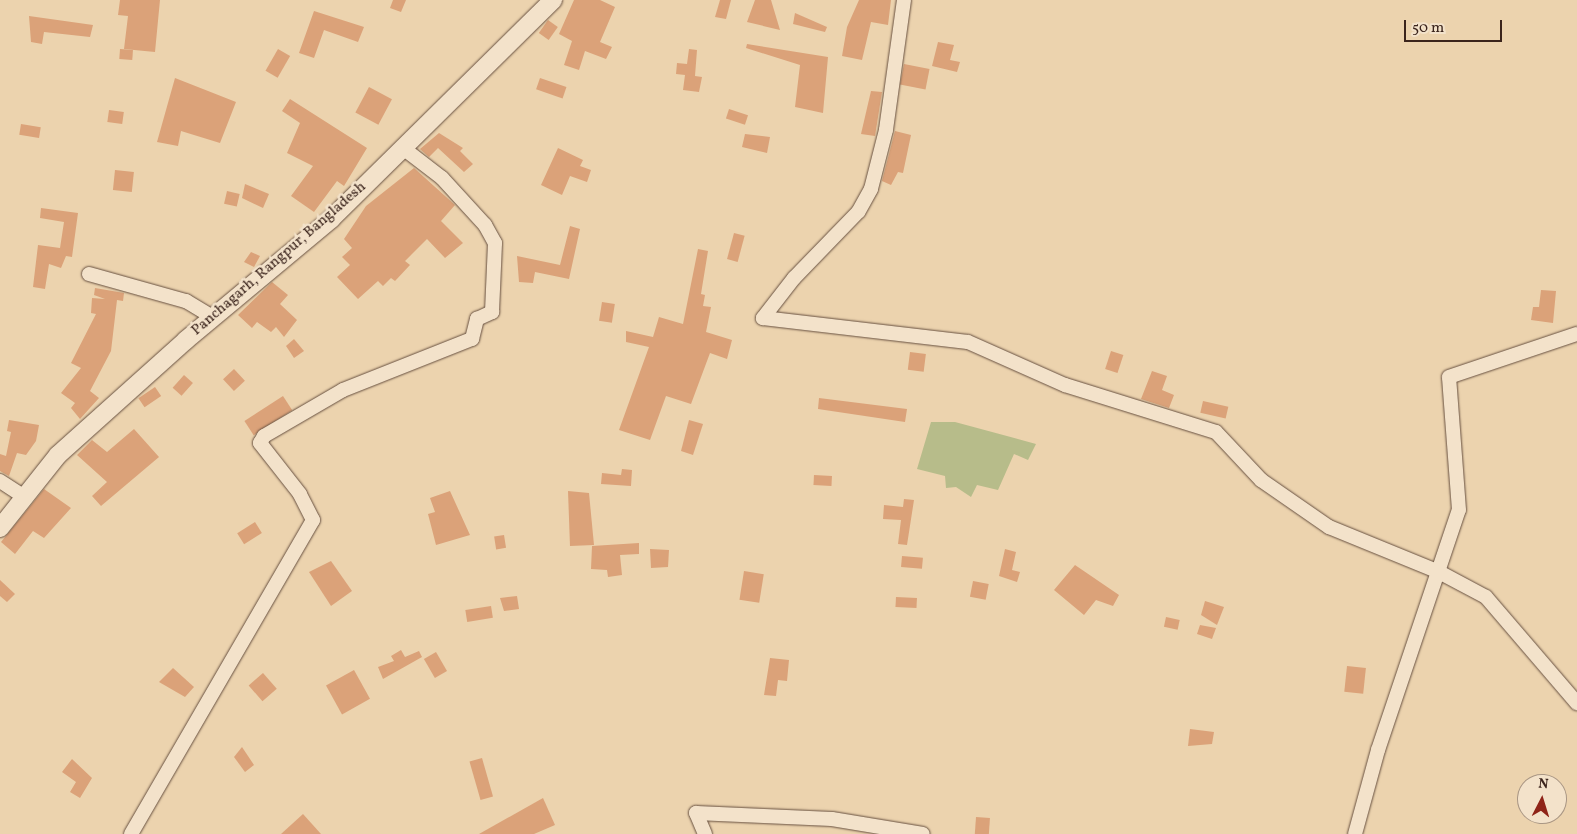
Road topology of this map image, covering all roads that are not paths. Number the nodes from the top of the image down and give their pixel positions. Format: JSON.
{"nodes":[{"id":1,"x":553,"y":0,"type":"edge"},
{"id":2,"x":904,"y":0,"type":"edge"},
{"id":3,"x":404,"y":148,"type":"junction"},
{"id":4,"x":89,"y":274,"type":"dead end"},
{"id":5,"x":213,"y":317,"type":"junction"},
{"id":6,"x":1577,"y":334,"type":"edge"},
{"id":7,"x":0,"y":481,"type":"edge"},
{"id":8,"x":25,"y":496,"type":"junction"},
{"id":9,"x":0,"y":528,"type":"edge"},
{"id":10,"x":1440,"y":572,"type":"junction"},
{"id":11,"x":1577,"y":703,"type":"edge"},
{"id":12,"x":131,"y":834,"type":"edge"},
{"id":13,"x":705,"y":834,"type":"edge"},
{"id":14,"x":923,"y":834,"type":"edge"},
{"id":15,"x":1355,"y":834,"type":"edge"}],
"edges":[{"from":1,"to":3,"type":"street","name":"Panchagarh, Rangpur, Bangladesh"},
{"from":2,"to":10,"type":"street"},
{"from":3,"to":5,"type":"street","name":"Panchagarh, Rangpur, Bangladesh"},
{"from":3,"to":12,"type":"street"},
{"from":4,"to":5,"type":"street"},
{"from":5,"to":8,"type":"street","name":"Panchagarh, Rangpur, Bangladesh"},
{"from":6,"to":10,"type":"street"},
{"from":7,"to":8,"type":"street"},
{"from":8,"to":9,"type":"street","name":"Panchagarh, Rangpur, Bangladesh"},
{"from":10,"to":11,"type":"street"},
{"from":10,"to":15,"type":"street"},
{"from":13,"to":14,"type":"street"}]}
